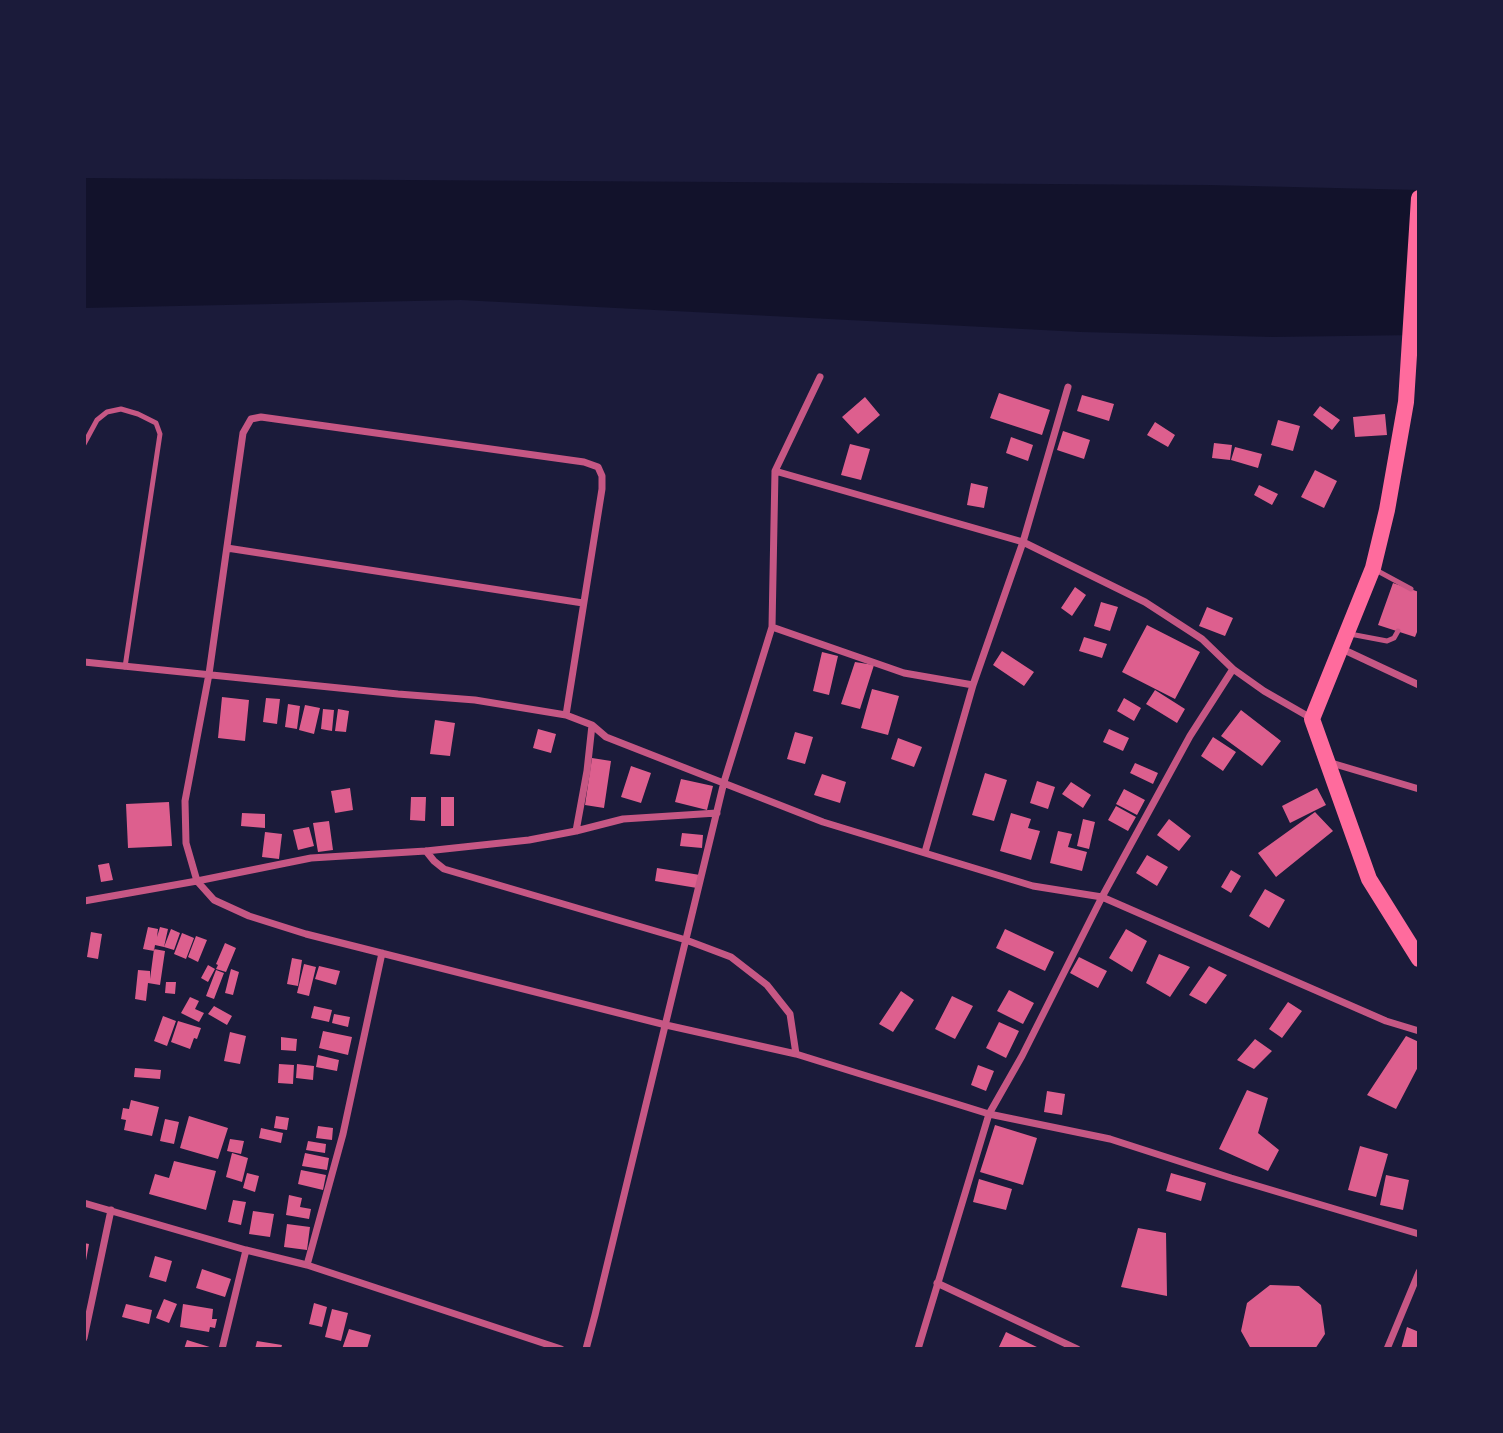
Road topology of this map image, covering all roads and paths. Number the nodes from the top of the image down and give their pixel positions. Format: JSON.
{"nodes":[{"id":1,"x":1419,"y":198,"type":"edge"},
{"id":2,"x":820,"y":377,"type":"dead end"},
{"id":3,"x":1068,"y":387,"type":"dead end"},
{"id":4,"x":84,"y":444,"type":"edge"},
{"id":5,"x":775,"y":471,"type":"junction"},
{"id":6,"x":1023,"y":542,"type":"junction"},
{"id":7,"x":227,"y":548,"type":"junction"},
{"id":8,"x":1373,"y":568,"type":"junction"},
{"id":9,"x":1411,"y":589,"type":"dead end"},
{"id":10,"x":583,"y":603,"type":"junction"},
{"id":11,"x":772,"y":627,"type":"junction"},
{"id":12,"x":1398,"y":631,"type":"dead end"},
{"id":13,"x":1343,"y":641,"type":"junction"},
{"id":14,"x":84,"y":662,"type":"edge"},
{"id":15,"x":125,"y":667,"type":"junction"},
{"id":16,"x":1233,"y":669,"type":"junction"},
{"id":17,"x":209,"y":674,"type":"junction"},
{"id":18,"x":973,"y":685,"type":"junction"},
{"id":19,"x":1419,"y":685,"type":"edge"},
{"id":20,"x":566,"y":715,"type":"junction"},
{"id":21,"x":1312,"y":719,"type":"junction"},
{"id":22,"x":592,"y":725,"type":"junction"},
{"id":23,"x":1327,"y":761,"type":"junction"},
{"id":24,"x":724,"y":782,"type":"junction"},
{"id":25,"x":1419,"y":789,"type":"edge"},
{"id":26,"x":717,"y":813,"type":"junction"},
{"id":27,"x":576,"y":831,"type":"junction"},
{"id":28,"x":426,"y":851,"type":"junction"},
{"id":29,"x":925,"y":852,"type":"junction"},
{"id":30,"x":197,"y":881,"type":"junction"},
{"id":31,"x":1102,"y":897,"type":"junction"},
{"id":32,"x":84,"y":901,"type":"edge"},
{"id":33,"x":686,"y":940,"type":"junction"},
{"id":34,"x":382,"y":953,"type":"junction"},
{"id":35,"x":1419,"y":959,"type":"edge"},
{"id":36,"x":666,"y":1025,"type":"junction"},
{"id":37,"x":1419,"y":1031,"type":"edge"},
{"id":38,"x":796,"y":1054,"type":"junction"},
{"id":39,"x":989,"y":1114,"type":"junction"},
{"id":40,"x":84,"y":1203,"type":"edge"},
{"id":41,"x":111,"y":1210,"type":"junction"},
{"id":42,"x":1419,"y":1234,"type":"edge"},
{"id":43,"x":246,"y":1250,"type":"junction"},
{"id":44,"x":307,"y":1265,"type":"junction"},
{"id":45,"x":1419,"y":1272,"type":"edge"},
{"id":46,"x":937,"y":1283,"type":"junction"},
{"id":47,"x":84,"y":1338,"type":"edge"},
{"id":48,"x":222,"y":1349,"type":"edge"},
{"id":49,"x":561,"y":1349,"type":"edge"},
{"id":50,"x":586,"y":1349,"type":"edge"},
{"id":51,"x":918,"y":1349,"type":"edge"},
{"id":52,"x":1077,"y":1349,"type":"edge"},
{"id":53,"x":1387,"y":1349,"type":"edge"}],
"edges":[{"from":1,"to":8,"type":"main road"},
{"from":2,"to":5,"type":"street"},
{"from":3,"to":6,"type":"street"},
{"from":4,"to":15,"type":"lane"},
{"from":5,"to":6,"type":"street"},
{"from":5,"to":11,"type":"street"},
{"from":6,"to":16,"type":"street"},
{"from":6,"to":18,"type":"street"},
{"from":7,"to":10,"type":"street"},
{"from":7,"to":10,"type":"street"},
{"from":7,"to":17,"type":"street"},
{"from":8,"to":9,"type":"lane"},
{"from":8,"to":13,"type":"main road"},
{"from":10,"to":20,"type":"street"},
{"from":11,"to":18,"type":"street"},
{"from":11,"to":24,"type":"street"},
{"from":12,"to":13,"type":"lane"},
{"from":13,"to":19,"type":"street"},
{"from":13,"to":21,"type":"main road"},
{"from":14,"to":15,"type":"street"},
{"from":15,"to":17,"type":"street"},
{"from":16,"to":21,"type":"street"},
{"from":16,"to":31,"type":"street"},
{"from":17,"to":20,"type":"street"},
{"from":17,"to":30,"type":"street"},
{"from":18,"to":29,"type":"street"},
{"from":20,"to":22,"type":"street"},
{"from":21,"to":23,"type":"main road"},
{"from":22,"to":24,"type":"street"},
{"from":22,"to":27,"type":"street"},
{"from":23,"to":25,"type":"street"},
{"from":23,"to":35,"type":"main road"},
{"from":24,"to":26,"type":"street"},
{"from":24,"to":29,"type":"street"},
{"from":26,"to":27,"type":"street"},
{"from":26,"to":33,"type":"street"},
{"from":27,"to":28,"type":"street"},
{"from":28,"to":30,"type":"street"},
{"from":28,"to":33,"type":"street"},
{"from":29,"to":31,"type":"street"},
{"from":30,"to":32,"type":"street"},
{"from":30,"to":34,"type":"street"},
{"from":31,"to":37,"type":"street"},
{"from":31,"to":39,"type":"street"},
{"from":33,"to":36,"type":"street"},
{"from":33,"to":38,"type":"street"},
{"from":34,"to":36,"type":"street"},
{"from":34,"to":44,"type":"street"},
{"from":36,"to":38,"type":"street"},
{"from":36,"to":50,"type":"street"},
{"from":38,"to":39,"type":"street"},
{"from":39,"to":42,"type":"street"},
{"from":39,"to":46,"type":"street"},
{"from":40,"to":41,"type":"street"},
{"from":41,"to":43,"type":"street"},
{"from":41,"to":47,"type":"street"},
{"from":43,"to":44,"type":"street"},
{"from":43,"to":48,"type":"street"},
{"from":44,"to":49,"type":"street"},
{"from":45,"to":53,"type":"street"},
{"from":46,"to":51,"type":"street"},
{"from":46,"to":52,"type":"street"}]}
